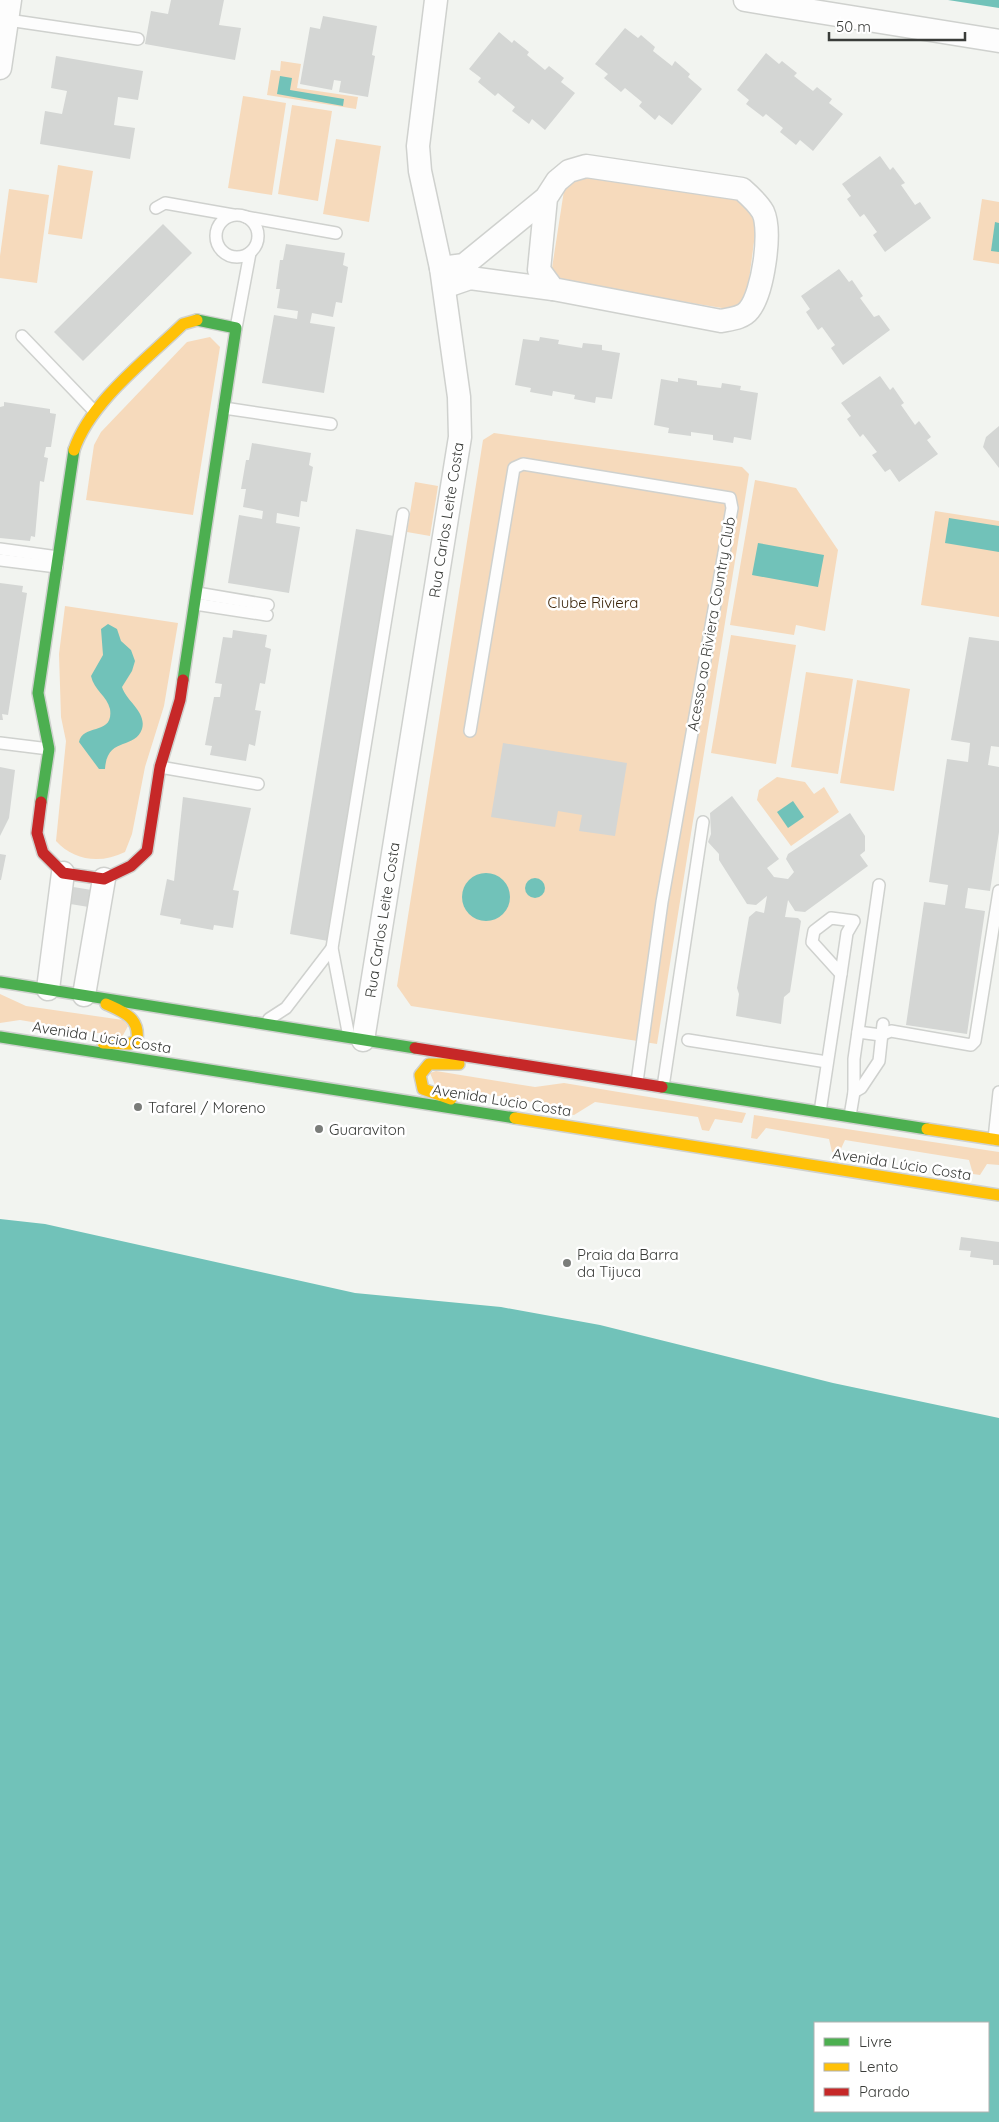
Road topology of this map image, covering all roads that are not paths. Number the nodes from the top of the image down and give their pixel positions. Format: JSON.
{"nodes":[{"id":1,"x":436,"y":0,"type":"edge"},
{"id":2,"x":744,"y":0,"type":"edge"},
{"id":3,"x":9,"y":10,"type":"edge"},
{"id":4,"x":138,"y":39,"type":"dead end"},
{"id":5,"x":999,"y":41,"type":"edge"},
{"id":6,"x":0,"y":68,"type":"edge"},
{"id":7,"x":546,"y":198,"type":"junction"},
{"id":8,"x":156,"y":208,"type":"dead end"},
{"id":9,"x":232,"y":215,"type":"junction"},
{"id":10,"x":246,"y":217,"type":"junction"},
{"id":11,"x":336,"y":233,"type":"dead end"},
{"id":12,"x":250,"y":252,"type":"junction"},
{"id":13,"x":442,"y":277,"type":"junction"},
{"id":14,"x":553,"y":290,"type":"junction"},
{"id":15,"x":236,"y":328,"type":"junction"},
{"id":16,"x":22,"y":336,"type":"dead end"},
{"id":17,"x":224,"y":408,"type":"junction"},
{"id":18,"x":94,"y":411,"type":"junction"},
{"id":19,"x":331,"y":424,"type":"dead end"},
{"id":20,"x":403,"y":514,"type":"dead end"},
{"id":21,"x":0,"y":549,"type":"edge"},
{"id":22,"x":0,"y":560,"type":"edge"},
{"id":23,"x":57,"y":562,"type":"junction"},
{"id":24,"x":196,"y":599,"type":"junction"},
{"id":25,"x":267,"y":610,"type":"dead end"},
{"id":26,"x":470,"y":730,"type":"dead end"},
{"id":27,"x":0,"y":742,"type":"edge"},
{"id":28,"x":48,"y":750,"type":"junction"},
{"id":29,"x":160,"y":767,"type":"junction"},
{"id":30,"x":258,"y":784,"type":"dead end"},
{"id":31,"x":702,"y":822,"type":"dead end"},
{"id":32,"x":63,"y":873,"type":"junction"},
{"id":33,"x":104,"y":879,"type":"junction"},
{"id":34,"x":880,"y":885,"type":"dead end"},
{"id":35,"x":999,"y":891,"type":"edge"},
{"id":36,"x":56,"y":935,"type":"junction"},
{"id":37,"x":93,"y":940,"type":"junction"},
{"id":38,"x":332,"y":948,"type":"junction"},
{"id":39,"x":841,"y":974,"type":"junction"},
{"id":40,"x":0,"y":982,"type":"edge"},
{"id":41,"x":48,"y":990,"type":"junction"},
{"id":42,"x":88,"y":996,"type":"junction"},
{"id":43,"x":260,"y":1024,"type":"junction"},
{"id":44,"x":882,"y":1029,"type":"junction"},
{"id":45,"x":858,"y":1032,"type":"junction"},
{"id":46,"x":0,"y":1037,"type":"edge"},
{"id":47,"x":356,"y":1039,"type":"junction"},
{"id":48,"x":21,"y":1040,"type":"junction"},
{"id":49,"x":688,"y":1040,"type":"dead end"},
{"id":50,"x":827,"y":1062,"type":"junction"},
{"id":51,"x":526,"y":1066,"type":"junction"},
{"id":52,"x":637,"y":1082,"type":"junction"},
{"id":53,"x":663,"y":1087,"type":"junction"},
{"id":54,"x":854,"y":1092,"type":"junction"},
{"id":55,"x":999,"y":1092,"type":"edge"},
{"id":56,"x":820,"y":1112,"type":"junction"},
{"id":57,"x":502,"y":1115,"type":"junction"},
{"id":58,"x":850,"y":1117,"type":"junction"},
{"id":59,"x":996,"y":1139,"type":"edge"},
{"id":60,"x":999,"y":1195,"type":"edge"}],
"edges":[{"from":1,"to":13,"type":"street","name":"Rua Carlos Leite Costa"},
{"from":2,"to":5,"type":"street"},
{"from":3,"to":4,"type":"lane"},
{"from":3,"to":6,"type":"street"},
{"from":7,"to":13,"type":"street"},
{"from":7,"to":14,"type":"street"},
{"from":7,"to":14,"type":"street"},
{"from":8,"to":9,"type":"lane"},
{"from":9,"to":10,"type":"lane"},
{"from":9,"to":12,"type":"lane"},
{"from":10,"to":11,"type":"lane"},
{"from":10,"to":12,"type":"lane"},
{"from":12,"to":15,"type":"lane"},
{"from":13,"to":14,"type":"street"},
{"from":13,"to":47,"type":"street","name":"Rua Carlos Leite Costa"},
{"from":15,"to":17,"type":"main road"},
{"from":15,"to":18,"type":"main road"},
{"from":16,"to":18,"type":"lane"},
{"from":17,"to":19,"type":"lane"},
{"from":17,"to":24,"type":"main road"},
{"from":18,"to":23,"type":"main road"},
{"from":20,"to":38,"type":"lane"},
{"from":21,"to":23,"type":"lane"},
{"from":22,"to":23,"type":"lane"},
{"from":23,"to":28,"type":"main road"},
{"from":24,"to":25,"type":"lane"},
{"from":24,"to":29,"type":"main road"},
{"from":26,"to":52,"type":"lane","name":"Acesso ao Riviera Country Club"},
{"from":27,"to":28,"type":"lane"},
{"from":28,"to":32,"type":"main road"},
{"from":29,"to":30,"type":"lane"},
{"from":29,"to":33,"type":"main road"},
{"from":31,"to":53,"type":"lane"},
{"from":32,"to":33,"type":"main road"},
{"from":32,"to":36,"type":"street"},
{"from":33,"to":37,"type":"street"},
{"from":34,"to":45,"type":"lane"},
{"from":35,"to":44,"type":"lane"},
{"from":36,"to":37,"type":"street"},
{"from":36,"to":41,"type":"street"},
{"from":37,"to":42,"type":"street"},
{"from":38,"to":43,"type":"lane"},
{"from":38,"to":47,"type":"lane"},
{"from":39,"to":39,"type":"lane"},
{"from":39,"to":50,"type":"lane"},
{"from":40,"to":41,"type":"main road"},
{"from":41,"to":42,"type":"main road"},
{"from":42,"to":43,"type":"main road"},
{"from":42,"to":48,"type":"main road"},
{"from":43,"to":47,"type":"main road"},
{"from":44,"to":45,"type":"lane"},
{"from":44,"to":54,"type":"lane"},
{"from":45,"to":54,"type":"lane"},
{"from":46,"to":48,"type":"main road","name":"Avenida Lúcio Costa"},
{"from":47,"to":51,"type":"main road"},
{"from":48,"to":57,"type":"main road","name":"Avenida Lúcio Costa"},
{"from":49,"to":50,"type":"lane"},
{"from":50,"to":56,"type":"lane"},
{"from":51,"to":52,"type":"main road"},
{"from":51,"to":57,"type":"main road"},
{"from":52,"to":53,"type":"main road"},
{"from":53,"to":56,"type":"main road"},
{"from":54,"to":58,"type":"lane"},
{"from":55,"to":59,"type":"lane"},
{"from":56,"to":58,"type":"main road"},
{"from":57,"to":60,"type":"main road","name":"Avenida Lúcio Costa"},
{"from":58,"to":59,"type":"main road"}]}
